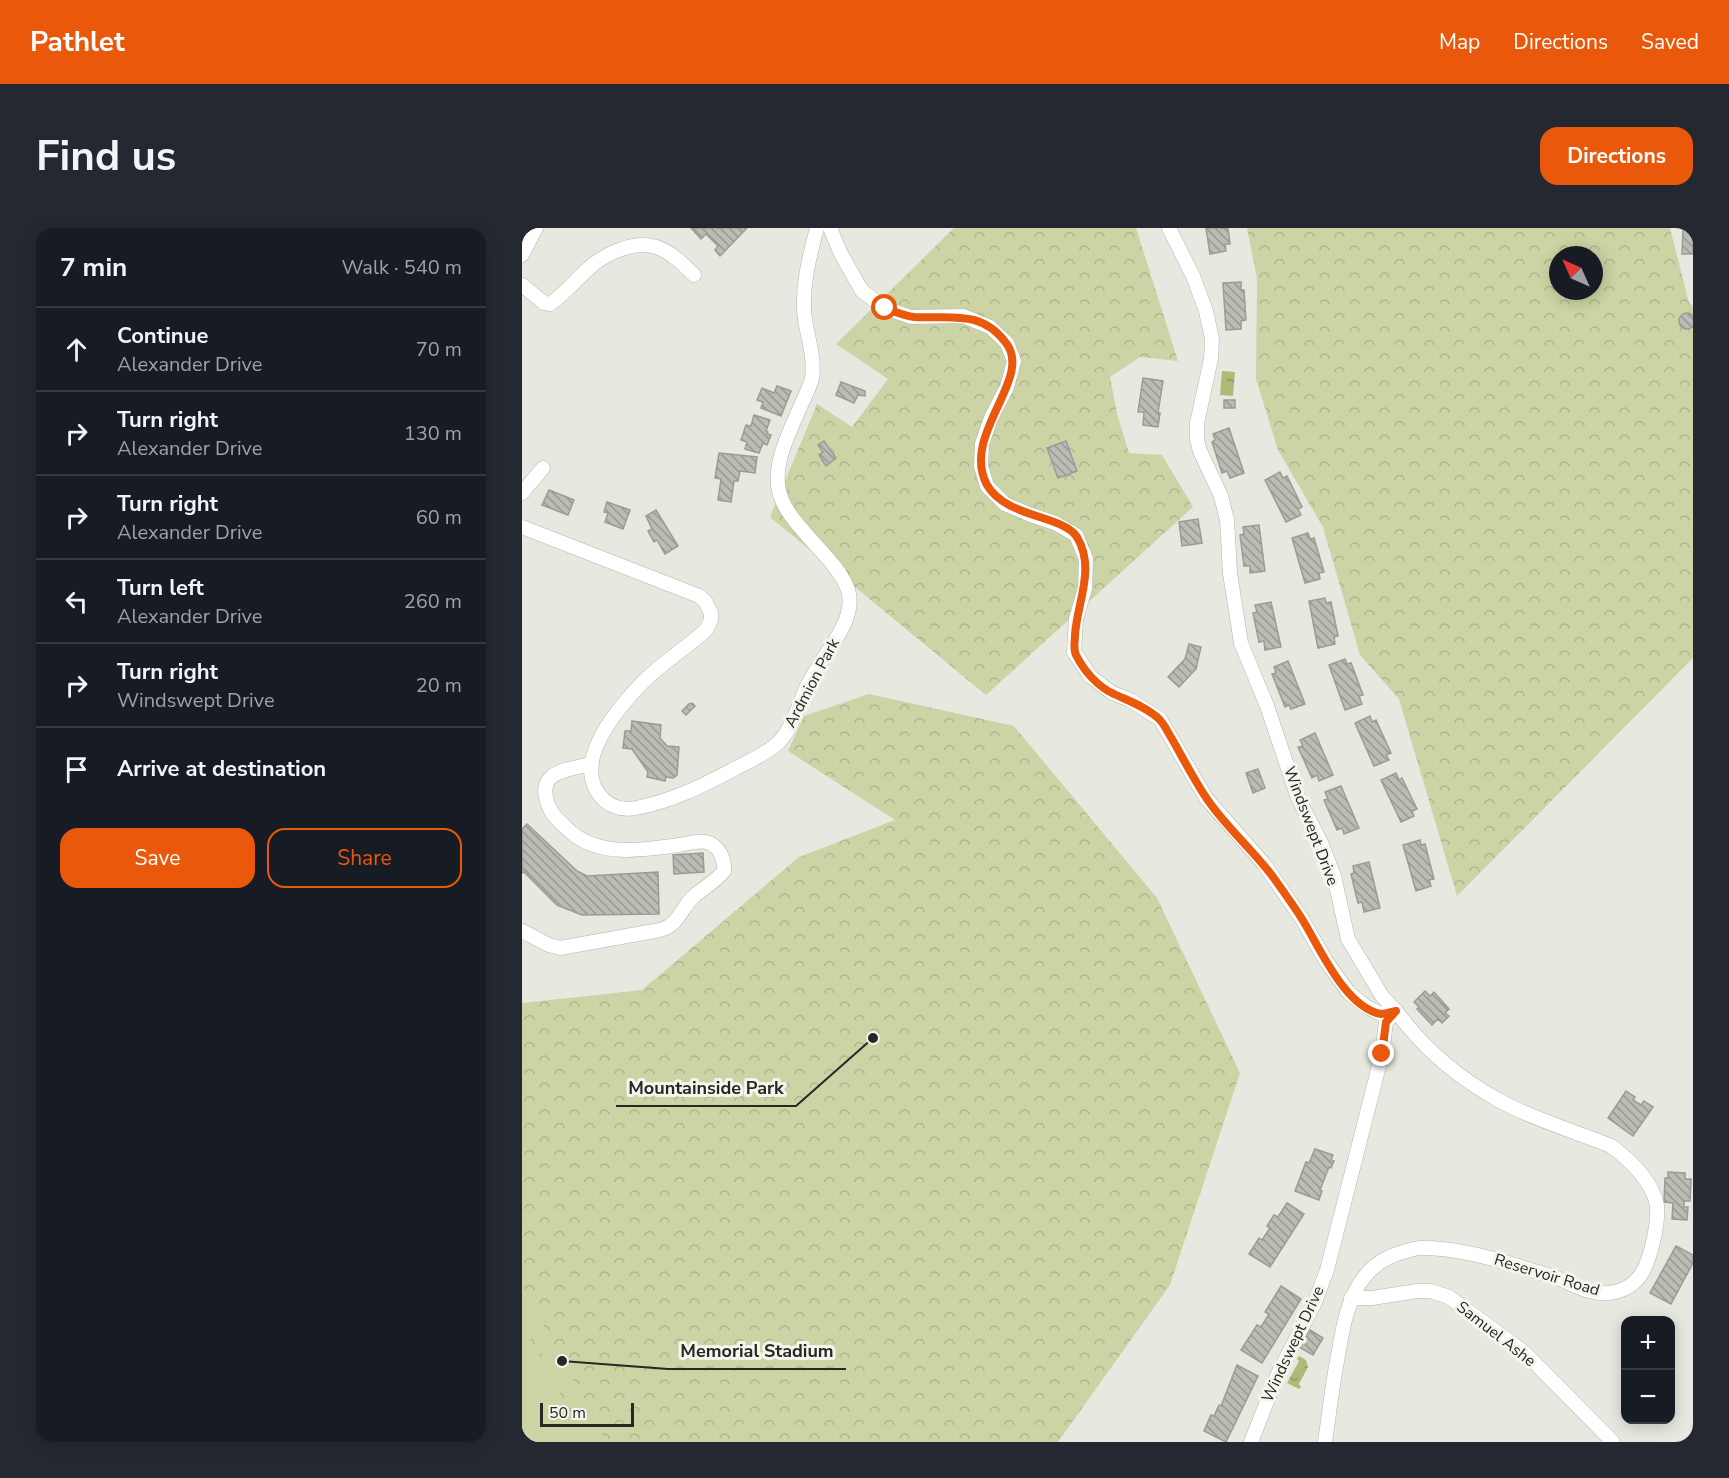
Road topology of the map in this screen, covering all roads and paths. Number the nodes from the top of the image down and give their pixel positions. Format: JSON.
{"nodes":[{"id":1,"x":536,"y":228,"type":"edge"},
{"id":2,"x":817,"y":228,"type":"edge"},
{"id":3,"x":830,"y":228,"type":"edge"},
{"id":4,"x":1169,"y":228,"type":"edge"},
{"id":5,"x":522,"y":255,"type":"edge"},
{"id":6,"x":694,"y":275,"type":"dead end"},
{"id":7,"x":522,"y":285,"type":"edge"},
{"id":8,"x":543,"y":468,"type":"dead end"},
{"id":9,"x":522,"y":493,"type":"edge"},
{"id":10,"x":522,"y":527,"type":"edge"},
{"id":11,"x":592,"y":764,"type":"junction"},
{"id":12,"x":522,"y":931,"type":"edge"},
{"id":13,"x":1396,"y":1011,"type":"junction"},
{"id":14,"x":1351,"y":1298,"type":"junction"},
{"id":15,"x":1251,"y":1442,"type":"edge"},
{"id":16,"x":1325,"y":1442,"type":"edge"},
{"id":17,"x":1613,"y":1442,"type":"edge"}],
"edges":[{"from":1,"to":5,"type":"street"},
{"from":2,"to":11,"type":"street","name":"Ardmion Park"},
{"from":3,"to":13,"type":"street"},
{"from":4,"to":13,"type":"street","name":"Windswept Drive"},
{"from":6,"to":7,"type":"street"},
{"from":8,"to":9,"type":"street"},
{"from":10,"to":11,"type":"street"},
{"from":11,"to":12,"type":"street"},
{"from":13,"to":14,"type":"street","name":"Reservoir Road"},
{"from":13,"to":15,"type":"street","name":"Windswept Drive"},
{"from":14,"to":16,"type":"street","name":"Reservoir Road"},
{"from":14,"to":17,"type":"street","name":"Samuel Ashe"}]}
